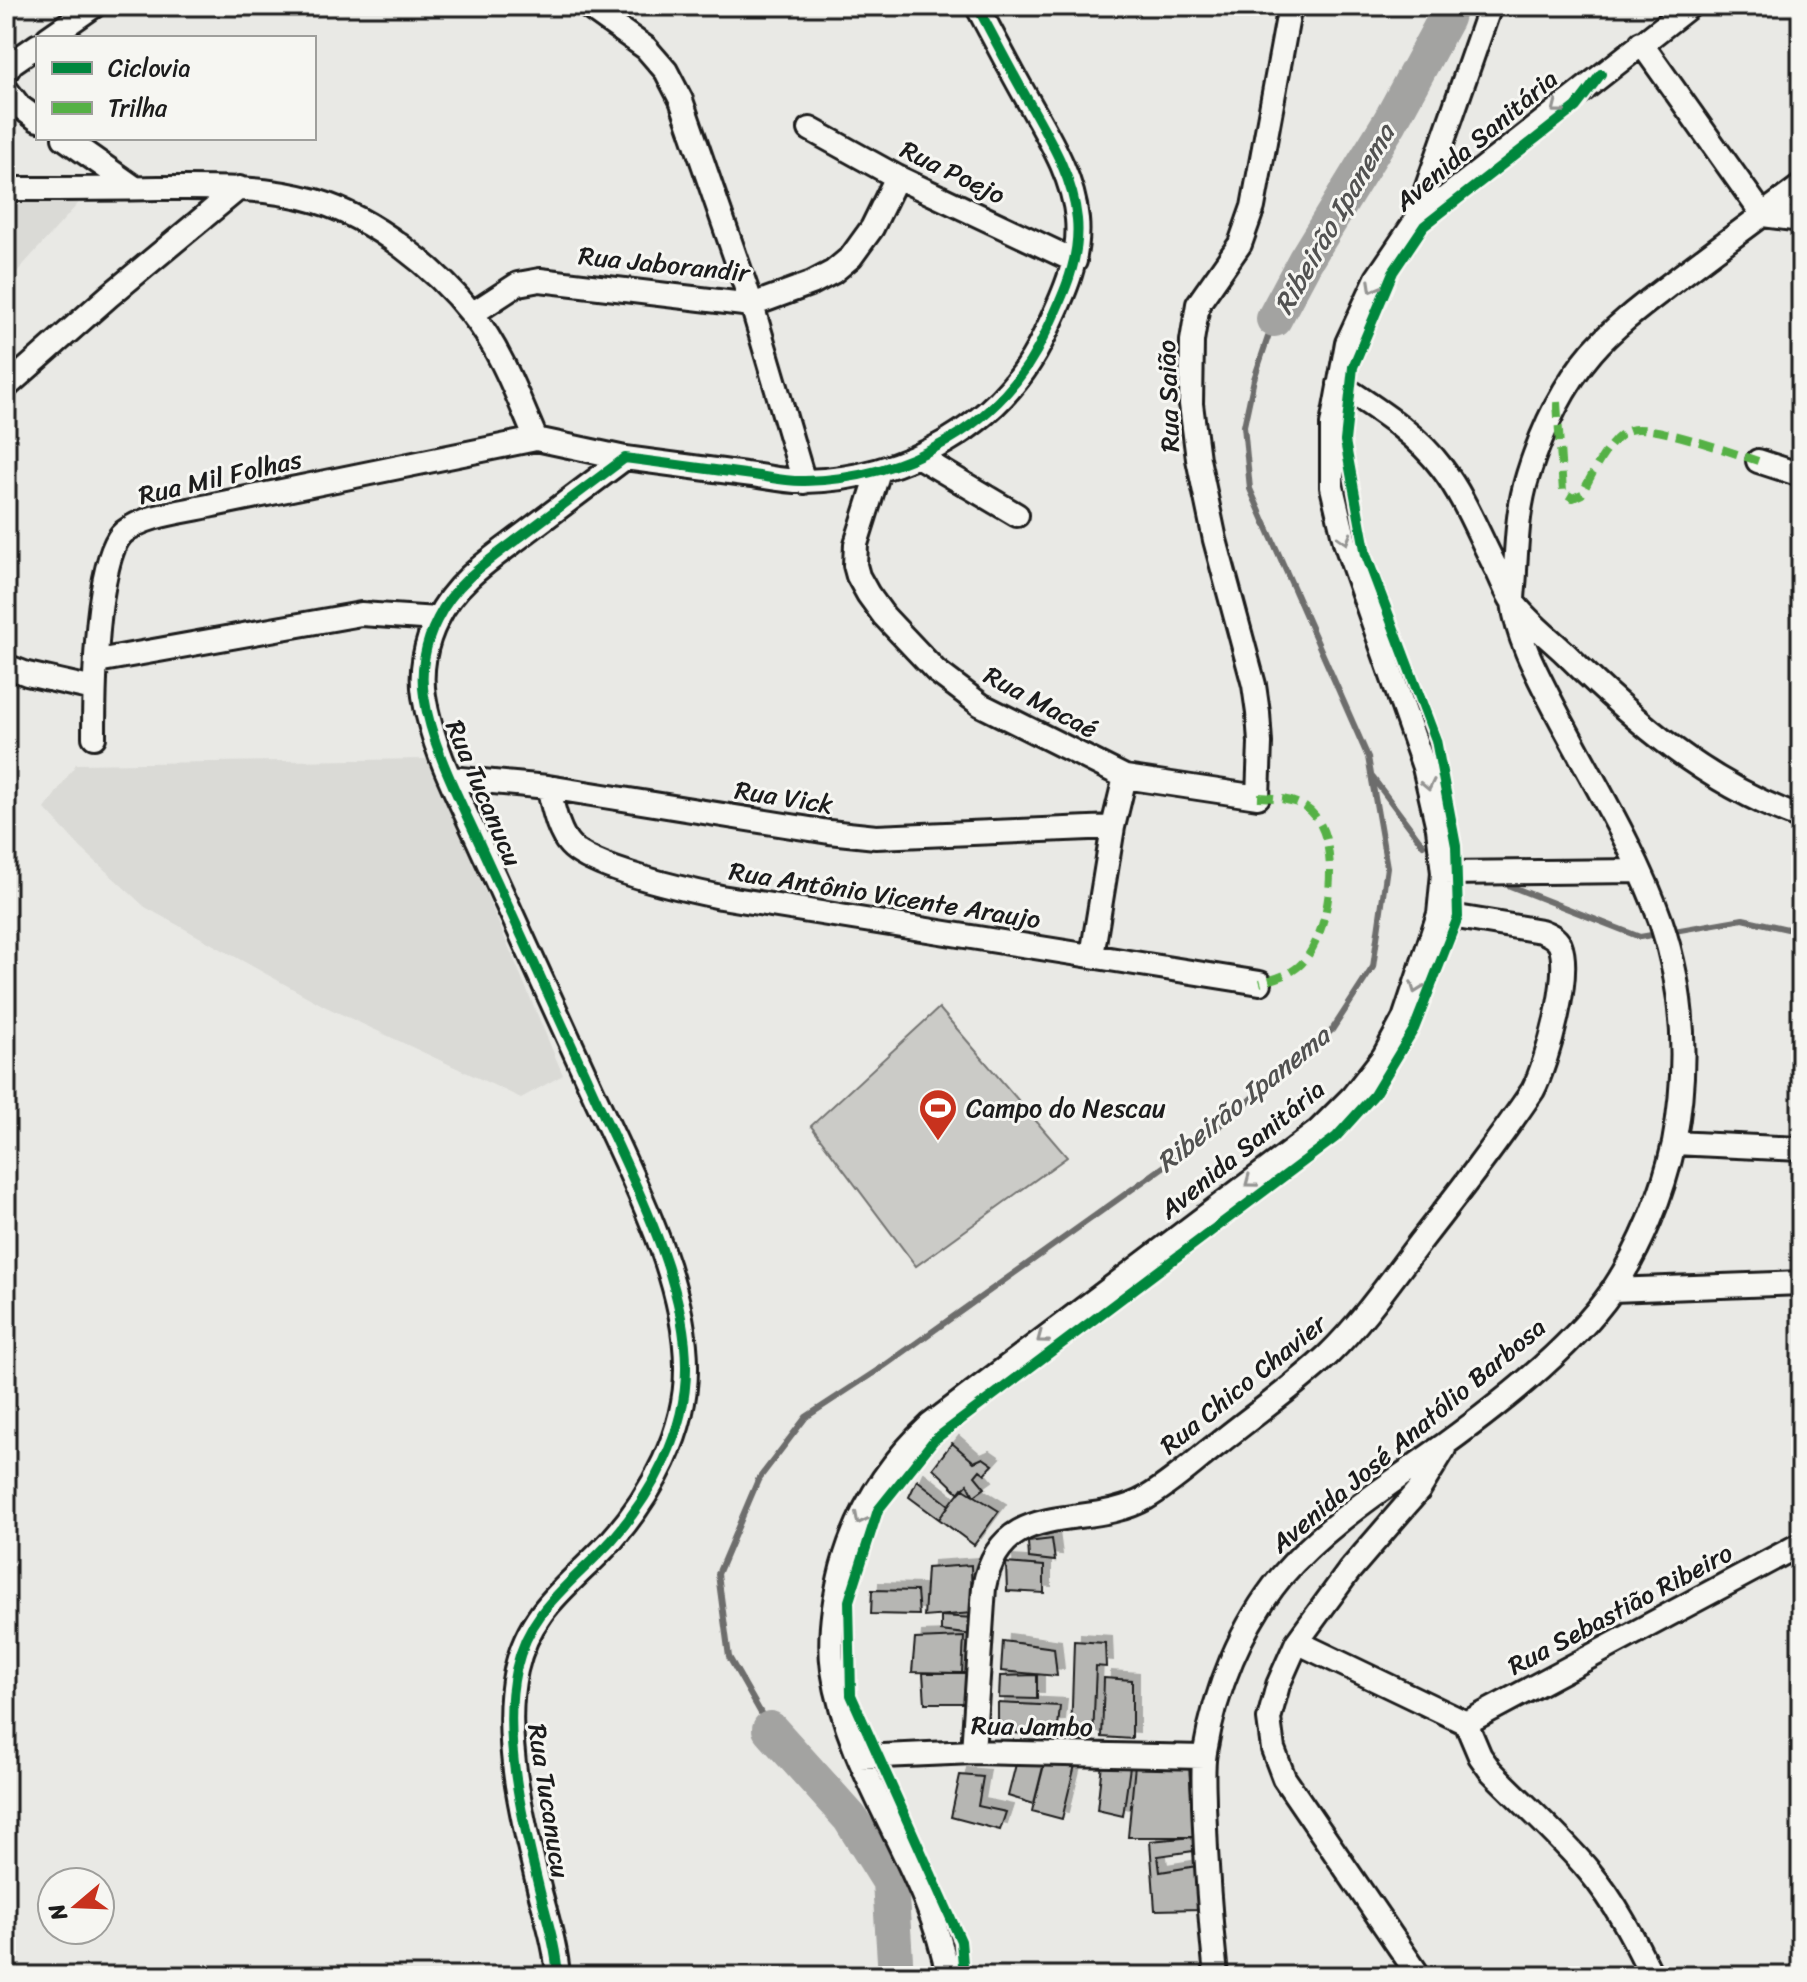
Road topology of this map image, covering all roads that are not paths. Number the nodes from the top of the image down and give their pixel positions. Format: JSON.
{"nodes":[{"id":1,"x":94,"y":6,"type":"edge"},
{"id":2,"x":587,"y":6,"type":"edge"},
{"id":3,"x":977,"y":6,"type":"edge"},
{"id":4,"x":1290,"y":6,"type":"edge"},
{"id":5,"x":1490,"y":6,"type":"edge"},
{"id":6,"x":1690,"y":6,"type":"edge"},
{"id":7,"x":51,"y":36,"type":"edge"},
{"id":8,"x":1641,"y":43,"type":"junction"},
{"id":9,"x":36,"y":46,"type":"edge"},
{"id":10,"x":6,"y":72,"type":"edge"},
{"id":11,"x":6,"y":89,"type":"edge"},
{"id":12,"x":36,"y":119,"type":"edge"},
{"id":13,"x":810,"y":129,"type":"dead end"},
{"id":14,"x":67,"y":140,"type":"edge"},
{"id":15,"x":897,"y":177,"type":"junction"},
{"id":16,"x":1801,"y":186,"type":"edge"},
{"id":17,"x":135,"y":188,"type":"junction"},
{"id":18,"x":239,"y":188,"type":"junction"},
{"id":19,"x":6,"y":189,"type":"edge"},
{"id":20,"x":1763,"y":215,"type":"junction"},
{"id":21,"x":1801,"y":220,"type":"edge"},
{"id":22,"x":1415,"y":222,"type":"junction"},
{"id":23,"x":1075,"y":261,"type":"junction"},
{"id":24,"x":752,"y":305,"type":"junction"},
{"id":25,"x":472,"y":314,"type":"junction"},
{"id":26,"x":1339,"y":384,"type":"junction"},
{"id":27,"x":6,"y":387,"type":"edge"},
{"id":28,"x":536,"y":439,"type":"junction"},
{"id":29,"x":919,"y":457,"type":"junction"},
{"id":30,"x":625,"y":458,"type":"junction"},
{"id":31,"x":1758,"y":461,"type":"dead end"},
{"id":32,"x":879,"y":471,"type":"junction"},
{"id":33,"x":1801,"y":475,"type":"edge"},
{"id":34,"x":804,"y":482,"type":"junction"},
{"id":35,"x":1017,"y":515,"type":"dead end"},
{"id":36,"x":1513,"y":602,"type":"junction"},
{"id":37,"x":437,"y":619,"type":"junction"},
{"id":38,"x":97,"y":661,"type":"junction"},
{"id":39,"x":6,"y":666,"type":"edge"},
{"id":40,"x":94,"y":689,"type":"junction"},
{"id":41,"x":94,"y":737,"type":"dead end"},
{"id":42,"x":1125,"y":777,"type":"junction"},
{"id":43,"x":450,"y":778,"type":"junction"},
{"id":44,"x":548,"y":787,"type":"junction"},
{"id":45,"x":1258,"y":797,"type":"joint"},
{"id":46,"x":1801,"y":818,"type":"edge"},
{"id":47,"x":1113,"y":827,"type":"junction"},
{"id":48,"x":1640,"y":871,"type":"junction"},
{"id":49,"x":1443,"y":873,"type":"junction"},
{"id":50,"x":1439,"y":914,"type":"junction"},
{"id":51,"x":1092,"y":956,"type":"junction"},
{"id":52,"x":1260,"y":983,"type":"dead end"},
{"id":53,"x":1674,"y":1143,"type":"junction"},
{"id":54,"x":1801,"y":1149,"type":"edge"},
{"id":55,"x":1801,"y":1283,"type":"edge"},
{"id":56,"x":1612,"y":1290,"type":"junction"},
{"id":57,"x":1446,"y":1444,"type":"junction"},
{"id":58,"x":1801,"y":1544,"type":"edge"},
{"id":59,"x":1297,"y":1642,"type":"junction"},
{"id":60,"x":1466,"y":1723,"type":"junction"},
{"id":61,"x":973,"y":1752,"type":"junction"},
{"id":62,"x":860,"y":1757,"type":"junction"},
{"id":63,"x":1203,"y":1757,"type":"junction"},
{"id":64,"x":558,"y":1976,"type":"edge"},
{"id":65,"x":948,"y":1976,"type":"edge"},
{"id":66,"x":1216,"y":1976,"type":"edge"},
{"id":67,"x":1419,"y":1976,"type":"edge"},
{"id":68,"x":1652,"y":1976,"type":"edge"}],
"edges":[{"from":1,"to":7,"type":"street"},
{"from":2,"to":24,"type":"street"},
{"from":3,"to":23,"type":"street"},
{"from":4,"to":45,"type":"street","name":"Rua Saião"},
{"from":5,"to":22,"type":"street"},
{"from":6,"to":8,"type":"street","name":"Avenida Sanitária"},
{"from":8,"to":20,"type":"street"},
{"from":8,"to":22,"type":"street","name":"Avenida Sanitária","one_way":true},
{"from":9,"to":10,"type":"street"},
{"from":11,"to":12,"type":"street"},
{"from":13,"to":15,"type":"street","name":"Rua Poejo"},
{"from":14,"to":17,"type":"street"},
{"from":15,"to":23,"type":"street","name":"Rua Poejo"},
{"from":15,"to":24,"type":"street","name":"Rua Jaborandir"},
{"from":16,"to":20,"type":"street"},
{"from":17,"to":18,"type":"street"},
{"from":17,"to":19,"type":"street"},
{"from":18,"to":25,"type":"street"},
{"from":18,"to":27,"type":"street"},
{"from":20,"to":21,"type":"street"},
{"from":20,"to":36,"type":"street"},
{"from":22,"to":26,"type":"street","name":"Avenida Sanitária","one_way":true},
{"from":23,"to":29,"type":"street"},
{"from":24,"to":25,"type":"street","name":"Rua Jaborandir"},
{"from":24,"to":34,"type":"street"},
{"from":25,"to":28,"type":"street"},
{"from":26,"to":36,"type":"street"},
{"from":26,"to":49,"type":"street","name":"Avenida Sanitária","one_way":true},
{"from":28,"to":30,"type":"street"},
{"from":28,"to":38,"type":"street","name":"Rua Mil Folhas"},
{"from":29,"to":32,"type":"street"},
{"from":29,"to":35,"type":"street"},
{"from":30,"to":34,"type":"street"},
{"from":30,"to":37,"type":"street","name":"Rua Tucanucu"},
{"from":31,"to":33,"type":"street"},
{"from":32,"to":34,"type":"street"},
{"from":32,"to":42,"type":"street","name":"Rua Macaé"},
{"from":36,"to":46,"type":"street"},
{"from":36,"to":48,"type":"street"},
{"from":37,"to":38,"type":"street"},
{"from":37,"to":43,"type":"street","name":"Rua Tucanucu"},
{"from":38,"to":40,"type":"street","name":"Rua Mil Folhas"},
{"from":39,"to":40,"type":"street"},
{"from":40,"to":41,"type":"street","name":"Rua Mil Folhas"},
{"from":42,"to":45,"type":"street","name":"Rua Macaé"},
{"from":42,"to":47,"type":"street"},
{"from":43,"to":44,"type":"street","name":"Rua Vick"},
{"from":43,"to":64,"type":"street","name":"Rua Tucanucu"},
{"from":44,"to":47,"type":"street","name":"Rua Vick"},
{"from":44,"to":51,"type":"street","name":"Rua Antônio Vicente Araujo"},
{"from":47,"to":51,"type":"street"},
{"from":48,"to":49,"type":"street"},
{"from":48,"to":53,"type":"street","name":"Avenida José Anatólio Barbosa"},
{"from":49,"to":50,"type":"street","name":"Avenida Sanitária"},
{"from":50,"to":61,"type":"street","name":"Rua Chico Chavier"},
{"from":50,"to":62,"type":"street","name":"Avenida Sanitária","one_way":true},
{"from":51,"to":52,"type":"street","name":"Rua Antônio Vicente Araujo"},
{"from":53,"to":54,"type":"street"},
{"from":53,"to":56,"type":"street","name":"Avenida José Anatólio Barbosa"},
{"from":55,"to":56,"type":"street"},
{"from":56,"to":57,"type":"street","name":"Avenida José Anatólio Barbosa"},
{"from":57,"to":59,"type":"street"},
{"from":57,"to":63,"type":"street","name":"Avenida José Anatólio Barbosa"},
{"from":58,"to":60,"type":"street","name":"Rua Sebastião Ribeiro"},
{"from":59,"to":60,"type":"street"},
{"from":59,"to":67,"type":"street"},
{"from":60,"to":68,"type":"street"},
{"from":61,"to":62,"type":"street","name":"Rua Jambo"},
{"from":61,"to":63,"type":"street","name":"Rua Jambo"},
{"from":62,"to":65,"type":"street","name":"Avenida Sanitária"},
{"from":63,"to":66,"type":"street","name":"Avenida José Anatólio Barbosa"}]}
